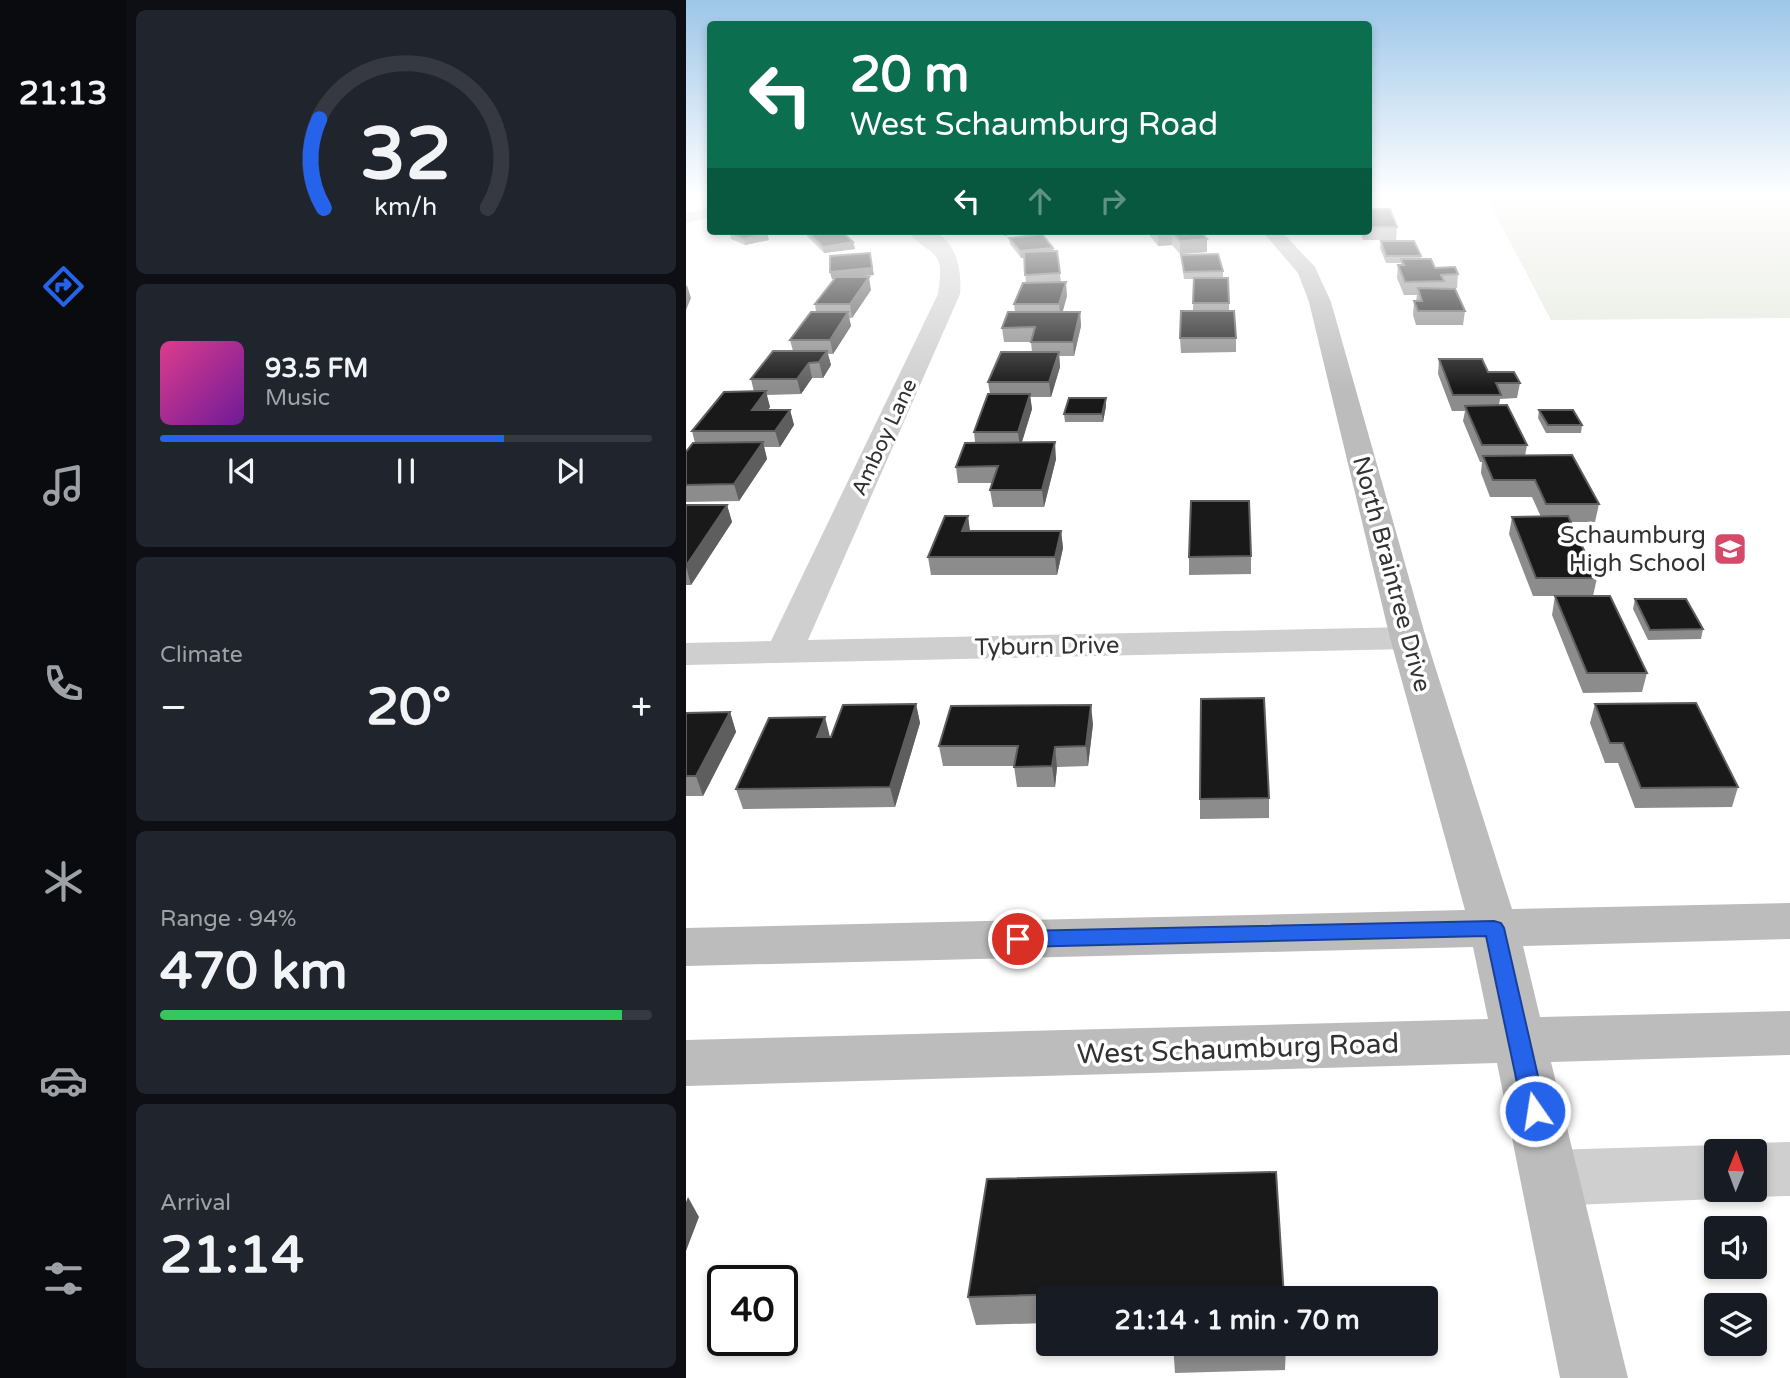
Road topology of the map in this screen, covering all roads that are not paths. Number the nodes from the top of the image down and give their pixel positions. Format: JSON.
{"nodes":[{"id":1,"x":949,"y":260,"type":"edge"},
{"id":2,"x":1297,"y":260,"type":"edge"},
{"id":3,"x":1408,"y":638,"type":"junction"},
{"id":4,"x":785,"y":651,"type":"junction"},
{"id":5,"x":686,"y":654,"type":"edge"},
{"id":6,"x":1790,"y":920,"type":"edge"},
{"id":7,"x":1494,"y":928,"type":"junction"},
{"id":8,"x":686,"y":947,"type":"edge"},
{"id":9,"x":1790,"y":1033,"type":"edge"},
{"id":10,"x":1518,"y":1039,"type":"junction"},
{"id":11,"x":686,"y":1063,"type":"edge"},
{"id":12,"x":1790,"y":1169,"type":"edge"},
{"id":13,"x":1768,"y":1170,"type":"edge"},
{"id":14,"x":1704,"y":1172,"type":"edge"},
{"id":15,"x":1550,"y":1178,"type":"junction"},
{"id":16,"x":1594,"y":1378,"type":"edge"}],
"edges":[{"from":1,"to":4,"type":"street","name":"Amboy Lane"},
{"from":2,"to":3,"type":"street","name":"North Braintree Drive"},
{"from":3,"to":4,"type":"street","name":"Tyburn Drive"},
{"from":3,"to":7,"type":"street","name":"North Braintree Drive"},
{"from":4,"to":5,"type":"street","name":"Tyburn Drive"},
{"from":6,"to":7,"type":"street"},
{"from":7,"to":8,"type":"street"},
{"from":7,"to":10,"type":"street","name":"North Braintree Drive"},
{"from":9,"to":10,"type":"street","name":"West Schaumburg Road"},
{"from":10,"to":11,"type":"street","name":"West Schaumburg Road"},
{"from":10,"to":15,"type":"street","name":"North Braintree Drive"},
{"from":12,"to":13,"type":"street"},
{"from":14,"to":15,"type":"street"},
{"from":15,"to":16,"type":"street","name":"North Braintree Drive"}]}
